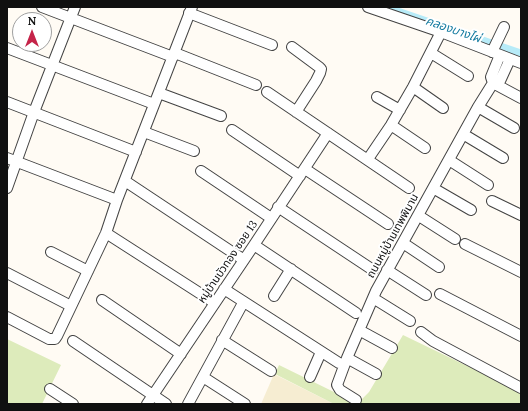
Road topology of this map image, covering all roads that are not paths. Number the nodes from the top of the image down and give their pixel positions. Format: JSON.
{"nodes":[{"id":1,"x":42,"y":7,"type":"edge"},
{"id":2,"x":75,"y":7,"type":"edge"},
{"id":3,"x":368,"y":7,"type":"edge"},
{"id":4,"x":189,"y":9,"type":"edge"},
{"id":5,"x":71,"y":18,"type":"junction"},
{"id":6,"x":504,"y":27,"type":"dead end"},
{"id":7,"x":441,"y":32,"type":"junction"},
{"id":8,"x":272,"y":45,"type":"dead end"},
{"id":9,"x":292,"y":47,"type":"dead end"},
{"id":10,"x":7,"y":48,"type":"edge"},
{"id":11,"x":495,"y":52,"type":"junction"},
{"id":12,"x":430,"y":53,"type":"junction"},
{"id":13,"x":174,"y":55,"type":"junction"},
{"id":14,"x":510,"y":59,"type":"junction"},
{"id":15,"x":521,"y":63,"type":"edge"},
{"id":16,"x":52,"y":65,"type":"junction"},
{"id":17,"x":468,"y":76,"type":"dead end"},
{"id":18,"x":493,"y":83,"type":"junction"},
{"id":19,"x":256,"y":85,"type":"dead end"},
{"id":20,"x":413,"y":87,"type":"junction"},
{"id":21,"x":267,"y":92,"type":"dead end"},
{"id":22,"x":159,"y":93,"type":"junction"},
{"id":23,"x":377,"y":97,"type":"dead end"},
{"id":24,"x":521,"y":98,"type":"edge"},
{"id":25,"x":7,"y":102,"type":"edge"},
{"id":26,"x":154,"y":104,"type":"junction"},
{"id":27,"x":478,"y":107,"type":"junction"},
{"id":28,"x":442,"y":108,"type":"dead end"},
{"id":29,"x":400,"y":110,"type":"junction"},
{"id":30,"x":34,"y":112,"type":"junction"},
{"id":31,"x":296,"y":112,"type":"junction"},
{"id":32,"x":221,"y":116,"type":"dead end"},
{"id":33,"x":391,"y":125,"type":"junction"},
{"id":34,"x":514,"y":128,"type":"dead end"},
{"id":35,"x":232,"y":130,"type":"dead end"},
{"id":36,"x":144,"y":132,"type":"junction"},
{"id":37,"x":328,"y":133,"type":"junction"},
{"id":38,"x":463,"y":134,"type":"junction"},
{"id":39,"x":425,"y":148,"type":"dead end"},
{"id":40,"x":194,"y":151,"type":"dead end"},
{"id":41,"x":136,"y":152,"type":"junction"},
{"id":42,"x":503,"y":158,"type":"dead end"},
{"id":43,"x":368,"y":159,"type":"junction"},
{"id":44,"x":12,"y":160,"type":"edge"},
{"id":45,"x":449,"y":160,"type":"junction"},
{"id":46,"x":201,"y":171,"type":"dead end"},
{"id":47,"x":303,"y":172,"type":"junction"},
{"id":48,"x":125,"y":181,"type":"junction"},
{"id":49,"x":488,"y":185,"type":"dead end"},
{"id":50,"x":7,"y":188,"type":"edge"},
{"id":51,"x":409,"y":188,"type":"dead end"},
{"id":52,"x":433,"y":188,"type":"junction"},
{"id":53,"x":117,"y":200,"type":"junction"},
{"id":54,"x":492,"y":200,"type":"dead end"},
{"id":55,"x":278,"y":207,"type":"junction"},
{"id":56,"x":470,"y":210,"type":"dead end"},
{"id":57,"x":521,"y":215,"type":"edge"},
{"id":58,"x":419,"y":216,"type":"junction"},
{"id":59,"x":271,"y":218,"type":"junction"},
{"id":60,"x":388,"y":224,"type":"dead end"},
{"id":61,"x":106,"y":233,"type":"junction"},
{"id":62,"x":455,"y":239,"type":"dead end"},
{"id":63,"x":403,"y":243,"type":"junction"},
{"id":64,"x":465,"y":244,"type":"dead end"},
{"id":65,"x":254,"y":245,"type":"junction"},
{"id":66,"x":51,"y":252,"type":"dead end"},
{"id":67,"x":244,"y":260,"type":"junction"},
{"id":68,"x":439,"y":267,"type":"dead end"},
{"id":69,"x":291,"y":269,"type":"junction"},
{"id":70,"x":372,"y":270,"type":"dead end"},
{"id":71,"x":387,"y":270,"type":"junction"},
{"id":72,"x":88,"y":271,"type":"junction"},
{"id":73,"x":521,"y":272,"type":"edge"},
{"id":74,"x":7,"y":273,"type":"edge"},
{"id":75,"x":224,"y":290,"type":"junction"},
{"id":76,"x":426,"y":294,"type":"dead end"},
{"id":77,"x":440,"y":294,"type":"dead end"},
{"id":78,"x":274,"y":296,"type":"dead end"},
{"id":79,"x":373,"y":298,"type":"junction"},
{"id":80,"x":102,"y":300,"type":"dead end"},
{"id":81,"x":215,"y":303,"type":"junction"},
{"id":82,"x":243,"y":303,"type":"junction"},
{"id":83,"x":71,"y":306,"type":"junction"},
{"id":84,"x":356,"y":313,"type":"dead end"},
{"id":85,"x":7,"y":317,"type":"edge"},
{"id":86,"x":410,"y":321,"type":"dead end"},
{"id":87,"x":359,"y":330,"type":"junction"},
{"id":88,"x":421,"y":332,"type":"dead end"},
{"id":89,"x":521,"y":336,"type":"edge"},
{"id":90,"x":222,"y":340,"type":"junction"},
{"id":91,"x":73,"y":342,"type":"dead end"},
{"id":92,"x":392,"y":348,"type":"dead end"},
{"id":93,"x":321,"y":352,"type":"junction"},
{"id":94,"x":181,"y":354,"type":"junction"},
{"id":95,"x":343,"y":360,"type":"junction"},
{"id":96,"x":271,"y":371,"type":"dead end"},
{"id":97,"x":376,"y":374,"type":"dead end"},
{"id":98,"x":204,"y":377,"type":"junction"},
{"id":99,"x":310,"y":377,"type":"dead end"},
{"id":100,"x":521,"y":388,"type":"edge"},
{"id":101,"x":50,"y":389,"type":"dead end"},
{"id":102,"x":150,"y":400,"type":"edge"},
{"id":103,"x":356,"y":400,"type":"dead end"},
{"id":104,"x":73,"y":404,"type":"edge"},
{"id":105,"x":166,"y":404,"type":"edge"},
{"id":106,"x":188,"y":404,"type":"edge"},
{"id":107,"x":244,"y":404,"type":"edge"}],
"edges":[{"from":1,"to":5,"type":"street"},
{"from":2,"to":5,"type":"street"},
{"from":3,"to":7,"type":"street"},
{"from":4,"to":8,"type":"street"},
{"from":4,"to":13,"type":"street"},
{"from":5,"to":13,"type":"street"},
{"from":5,"to":16,"type":"street"},
{"from":6,"to":11,"type":"street","name":"ถนนหมู่บ้านเทพพิมาน"},
{"from":7,"to":11,"type":"street"},
{"from":7,"to":12,"type":"street"},
{"from":9,"to":31,"type":"street"},
{"from":10,"to":16,"type":"street"},
{"from":11,"to":14,"type":"street"},
{"from":11,"to":18,"type":"street","name":"ถนนหมู่บ้านเทพพิมาน"},
{"from":12,"to":17,"type":"street"},
{"from":12,"to":20,"type":"street"},
{"from":13,"to":19,"type":"street"},
{"from":13,"to":22,"type":"street"},
{"from":14,"to":15,"type":"street"},
{"from":14,"to":18,"type":"street","name":"ถนนหมู่บ้านเทพพิมาน"},
{"from":16,"to":26,"type":"street"},
{"from":16,"to":30,"type":"street"},
{"from":18,"to":24,"type":"street"},
{"from":18,"to":27,"type":"street","name":"ถนนหมู่บ้านเทพพิมาน"},
{"from":20,"to":28,"type":"street"},
{"from":20,"to":29,"type":"street"},
{"from":21,"to":31,"type":"street"},
{"from":22,"to":26,"type":"street"},
{"from":22,"to":32,"type":"street"},
{"from":23,"to":29,"type":"street"},
{"from":25,"to":30,"type":"street"},
{"from":26,"to":36,"type":"street"},
{"from":27,"to":34,"type":"street"},
{"from":27,"to":38,"type":"street","name":"ถนนหมู่บ้านเทพพิมาน"},
{"from":29,"to":33,"type":"street"},
{"from":30,"to":41,"type":"street"},
{"from":30,"to":44,"type":"street"},
{"from":31,"to":37,"type":"street"},
{"from":33,"to":39,"type":"street"},
{"from":33,"to":43,"type":"street"},
{"from":35,"to":47,"type":"street"},
{"from":36,"to":40,"type":"street"},
{"from":36,"to":41,"type":"street"},
{"from":37,"to":43,"type":"street"},
{"from":37,"to":47,"type":"street","name":"หมู่บ้านบัวทอง ซอย 13"},
{"from":38,"to":42,"type":"street"},
{"from":38,"to":45,"type":"street","name":"ถนนหมู่บ้านเทพพิมาน"},
{"from":41,"to":48,"type":"street"},
{"from":43,"to":51,"type":"street"},
{"from":44,"to":50,"type":"street"},
{"from":44,"to":53,"type":"street"},
{"from":45,"to":49,"type":"street"},
{"from":45,"to":52,"type":"street","name":"ถนนหมู่บ้านเทพพิมาน"},
{"from":46,"to":59,"type":"street"},
{"from":47,"to":55,"type":"street","name":"หมู่บ้านบัวทอง ซอย 13"},
{"from":47,"to":60,"type":"street"},
{"from":48,"to":53,"type":"street"},
{"from":48,"to":67,"type":"street"},
{"from":52,"to":56,"type":"street"},
{"from":52,"to":58,"type":"street","name":"ถนนหมู่บ้านเทพพิมาน"},
{"from":53,"to":61,"type":"street"},
{"from":54,"to":57,"type":"street"},
{"from":55,"to":59,"type":"street","name":"หมู่บ้านบัวทอง ซอย 13"},
{"from":55,"to":70,"type":"street"},
{"from":58,"to":62,"type":"street"},
{"from":58,"to":63,"type":"street","name":"ถนนหมู่บ้านเทพพิมาน"},
{"from":59,"to":65,"type":"street","name":"หมู่บ้านบัวทอง ซอย 13"},
{"from":61,"to":72,"type":"street"},
{"from":61,"to":81,"type":"street"},
{"from":63,"to":68,"type":"street"},
{"from":63,"to":71,"type":"street","name":"ถนนหมู่บ้านเทพพิมาน"},
{"from":64,"to":73,"type":"street"},
{"from":65,"to":67,"type":"street","name":"หมู่บ้านบัวทอง ซอย 13"},
{"from":65,"to":69,"type":"street"},
{"from":66,"to":72,"type":"street"},
{"from":67,"to":75,"type":"street","name":"หมู่บ้านบัวทอง ซอย 13"},
{"from":69,"to":78,"type":"street"},
{"from":69,"to":84,"type":"street"},
{"from":71,"to":76,"type":"street"},
{"from":71,"to":79,"type":"street","name":"ถนนหมู่บ้านเทพพิมาน"},
{"from":72,"to":83,"type":"street"},
{"from":74,"to":83,"type":"street"},
{"from":75,"to":81,"type":"street","name":"หมู่บ้านบัวทอง ซอย 13"},
{"from":75,"to":82,"type":"street"},
{"from":77,"to":89,"type":"street"},
{"from":79,"to":86,"type":"street"},
{"from":79,"to":87,"type":"street","name":"ถนนหมู่บ้านเทพพิมาน"},
{"from":80,"to":94,"type":"street"},
{"from":81,"to":94,"type":"street","name":"หมู่บ้านบัวทอง ซอย 13"},
{"from":82,"to":90,"type":"street"},
{"from":82,"to":93,"type":"street"},
{"from":83,"to":85,"type":"street"},
{"from":87,"to":92,"type":"street"},
{"from":87,"to":95,"type":"street","name":"ถนนหมู่บ้านเทพพิมาน"},
{"from":88,"to":100,"type":"street"},
{"from":90,"to":96,"type":"street"},
{"from":90,"to":98,"type":"street"},
{"from":91,"to":102,"type":"street"},
{"from":93,"to":95,"type":"street"},
{"from":93,"to":99,"type":"street"},
{"from":94,"to":102,"type":"street","name":"หมู่บ้านบัวทอง ซอย 13"},
{"from":95,"to":97,"type":"street"},
{"from":95,"to":103,"type":"street","name":"ถนนหมู่บ้านเทพพิมาน"},
{"from":98,"to":106,"type":"street"},
{"from":98,"to":107,"type":"street"},
{"from":101,"to":104,"type":"street"},
{"from":102,"to":105,"type":"street"}]}
